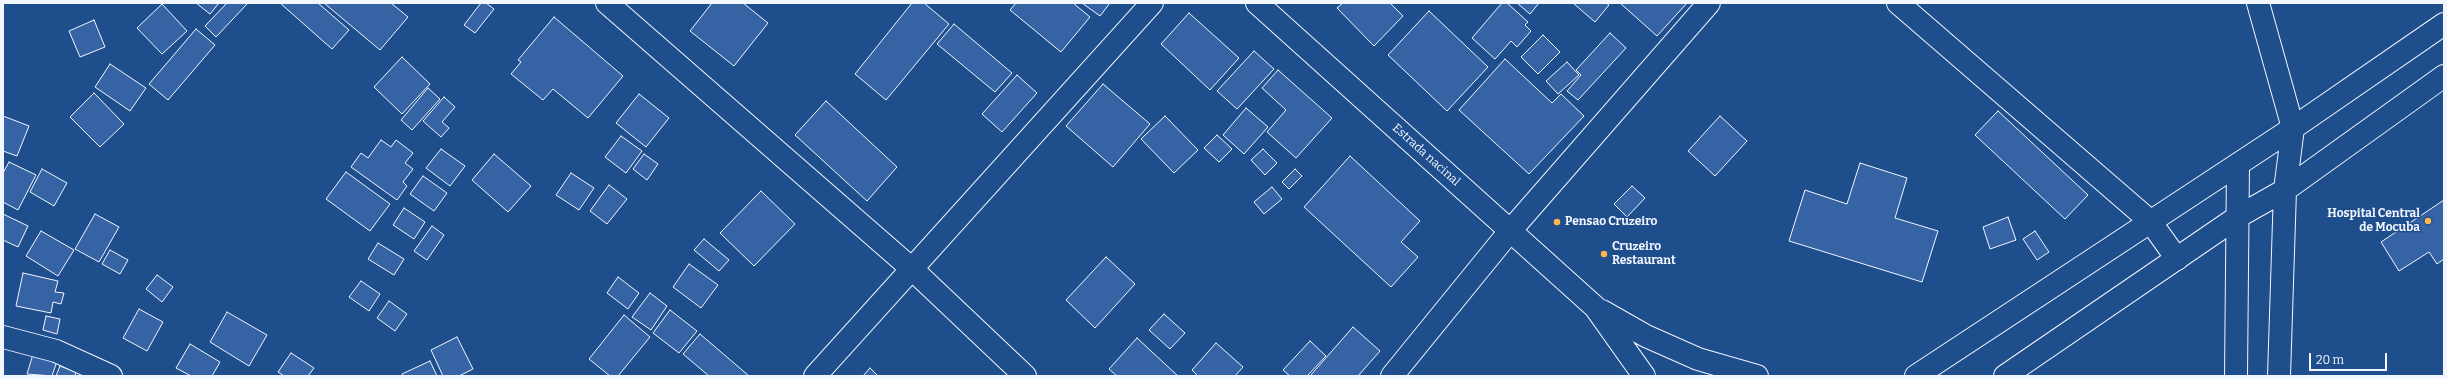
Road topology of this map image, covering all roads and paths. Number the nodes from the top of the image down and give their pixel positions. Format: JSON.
{"nodes":[{"id":1,"x":607,"y":3,"type":"edge"},
{"id":2,"x":1152,"y":3,"type":"edge"},
{"id":3,"x":1257,"y":3,"type":"edge"},
{"id":4,"x":1710,"y":3,"type":"edge"},
{"id":5,"x":2258,"y":3,"type":"edge"},
{"id":6,"x":1907,"y":6,"type":"edge"},
{"id":7,"x":2444,"y":24,"type":"edge"},
{"id":8,"x":2444,"y":76,"type":"edge"},
{"id":9,"x":2293,"y":128,"type":"junction"},
{"id":10,"x":2238,"y":164,"type":"junction"},
{"id":11,"x":2285,"y":190,"type":"junction"},
{"id":12,"x":2239,"y":216,"type":"junction"},
{"id":13,"x":2150,"y":221,"type":"junction"},
{"id":14,"x":1510,"y":231,"type":"junction"},
{"id":15,"x":2177,"y":259,"type":"junction"},
{"id":16,"x":912,"y":269,"type":"junction"},
{"id":17,"x":1595,"y":307,"type":"junction"},
{"id":18,"x":3,"y":337,"type":"edge"},
{"id":19,"x":111,"y":376,"type":"edge"},
{"id":20,"x":815,"y":376,"type":"edge"},
{"id":21,"x":1026,"y":376,"type":"edge"},
{"id":22,"x":1392,"y":376,"type":"edge"},
{"id":23,"x":1644,"y":376,"type":"edge"},
{"id":24,"x":1757,"y":376,"type":"edge"},
{"id":25,"x":1916,"y":376,"type":"edge"},
{"id":26,"x":2005,"y":376,"type":"edge"},
{"id":27,"x":2236,"y":376,"type":"edge"},
{"id":28,"x":2280,"y":376,"type":"edge"}],
"edges":[{"from":1,"to":16,"type":"main road"},
{"from":2,"to":16,"type":"main road"},
{"from":3,"to":14,"type":"main road","name":"Estrada nacinal"},
{"from":4,"to":14,"type":"main road"},
{"from":5,"to":9,"type":"main road"},
{"from":6,"to":13,"type":"main road"},
{"from":7,"to":9,"type":"main road"},
{"from":8,"to":11,"type":"main road"},
{"from":9,"to":10,"type":"main road"},
{"from":9,"to":11,"type":"main road"},
{"from":10,"to":12,"type":"main road"},
{"from":10,"to":13,"type":"main road"},
{"from":11,"to":12,"type":"main road"},
{"from":11,"to":28,"type":"main road"},
{"from":12,"to":15,"type":"main road"},
{"from":12,"to":27,"type":"main road"},
{"from":13,"to":15,"type":"main road"},
{"from":13,"to":25,"type":"main road"},
{"from":14,"to":17,"type":"main road","name":"Estrada nacinal"},
{"from":14,"to":22,"type":"main road"},
{"from":15,"to":26,"type":"main road"},
{"from":16,"to":20,"type":"main road"},
{"from":16,"to":21,"type":"main road"},
{"from":17,"to":23,"type":"main road"},
{"from":17,"to":24,"type":"main road"},
{"from":18,"to":19,"type":"main road"}]}
